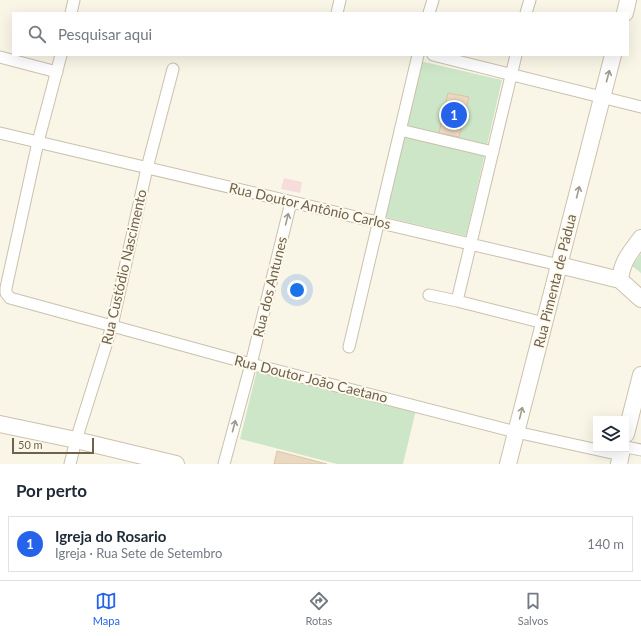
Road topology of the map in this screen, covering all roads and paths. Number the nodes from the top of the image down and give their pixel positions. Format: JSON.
{"nodes":[{"id":1,"x":74,"y":0,"type":"edge"},
{"id":2,"x":340,"y":0,"type":"edge"},
{"id":3,"x":433,"y":0,"type":"edge"},
{"id":4,"x":530,"y":0,"type":"edge"},
{"id":5,"x":628,"y":0,"type":"edge"},
{"id":6,"x":71,"y":12,"type":"edge"},
{"id":7,"x":337,"y":12,"type":"edge"},
{"id":8,"x":429,"y":12,"type":"edge"},
{"id":9,"x":526,"y":12,"type":"edge"},
{"id":10,"x":625,"y":12,"type":"edge"},
{"id":11,"x":0,"y":56,"type":"edge"},
{"id":12,"x":61,"y":56,"type":"edge"},
{"id":13,"x":418,"y":56,"type":"edge"},
{"id":14,"x":437,"y":56,"type":"edge"},
{"id":15,"x":516,"y":56,"type":"edge"},
{"id":16,"x":613,"y":56,"type":"edge"},
{"id":17,"x":173,"y":69,"type":"dead end"},
{"id":18,"x":57,"y":72,"type":"junction"},
{"id":19,"x":512,"y":75,"type":"junction"},
{"id":20,"x":602,"y":97,"type":"junction"},
{"id":21,"x":641,"y":107,"type":"edge"},
{"id":22,"x":400,"y":130,"type":"junction"},
{"id":23,"x":0,"y":133,"type":"edge"},
{"id":24,"x":38,"y":142,"type":"junction"},
{"id":25,"x":493,"y":152,"type":"junction"},
{"id":26,"x":147,"y":168,"type":"junction"},
{"id":27,"x":291,"y":202,"type":"junction"},
{"id":28,"x":378,"y":223,"type":"junction"},
{"id":29,"x":641,"y":238,"type":"edge"},
{"id":30,"x":470,"y":244,"type":"junction"},
{"id":31,"x":559,"y":265,"type":"junction"},
{"id":32,"x":620,"y":280,"type":"junction"},
{"id":33,"x":428,"y":295,"type":"dead end"},
{"id":34,"x":641,"y":299,"type":"edge"},
{"id":35,"x":457,"y":301,"type":"junction"},
{"id":36,"x":544,"y":323,"type":"junction"},
{"id":37,"x":112,"y":326,"type":"junction"},
{"id":38,"x":349,"y":347,"type":"dead end"},
{"id":39,"x":251,"y":364,"type":"junction"},
{"id":40,"x":641,"y":375,"type":"edge"},
{"id":41,"x":629,"y":422,"type":"edge"},
{"id":42,"x":0,"y":424,"type":"edge"},
{"id":43,"x":516,"y":432,"type":"junction"},
{"id":44,"x":76,"y":440,"type":"junction"},
{"id":45,"x":641,"y":450,"type":"edge"},
{"id":46,"x":622,"y":454,"type":"edge"},
{"id":47,"x":130,"y":459,"type":"edge"},
{"id":48,"x":70,"y":464,"type":"edge"},
{"id":49,"x":176,"y":464,"type":"edge"},
{"id":50,"x":224,"y":464,"type":"edge"},
{"id":51,"x":508,"y":464,"type":"edge"}],
"edges":[{"from":1,"to":6,"type":"street"},
{"from":2,"to":7,"type":"street"},
{"from":3,"to":8,"type":"street"},
{"from":4,"to":9,"type":"street"},
{"from":5,"to":10,"type":"street"},
{"from":11,"to":18,"type":"street"},
{"from":12,"to":18,"type":"street"},
{"from":13,"to":22,"type":"street"},
{"from":14,"to":19,"type":"street"},
{"from":15,"to":19,"type":"street"},
{"from":20,"to":16,"type":"street","name":"Rua Pimenta de Pádua","one_way":true},
{"from":17,"to":26,"type":"street","name":"Rua Custódio Nascimento"},
{"from":18,"to":24,"type":"street"},
{"from":19,"to":20,"type":"street"},
{"from":19,"to":25,"type":"street"},
{"from":20,"to":21,"type":"street"},
{"from":31,"to":20,"type":"street","name":"Rua Pimenta de Pádua","one_way":true},
{"from":22,"to":25,"type":"street"},
{"from":22,"to":28,"type":"street"},
{"from":23,"to":24,"type":"street","name":"Rua Doutor Antônio Carlos"},
{"from":24,"to":26,"type":"street","name":"Rua Doutor Antônio Carlos"},
{"from":24,"to":37,"type":"street","name":"Rua Doutor João Caetano"},
{"from":25,"to":30,"type":"street"},
{"from":26,"to":27,"type":"street","name":"Rua Doutor Antônio Carlos"},
{"from":26,"to":37,"type":"street","name":"Rua Custódio Nascimento"},
{"from":27,"to":28,"type":"street","name":"Rua Doutor Antônio Carlos"},
{"from":39,"to":27,"type":"street","name":"Rua dos Antunes","one_way":true},
{"from":28,"to":30,"type":"street","name":"Rua Doutor Antônio Carlos"},
{"from":28,"to":38,"type":"street"},
{"from":29,"to":32,"type":"street"},
{"from":30,"to":31,"type":"street","name":"Rua Doutor Antônio Carlos"},
{"from":30,"to":35,"type":"street"},
{"from":31,"to":32,"type":"street","name":"Rua Doutor Antônio Carlos"},
{"from":31,"to":36,"type":"street","name":"Rua Pimenta de Pádua"},
{"from":32,"to":34,"type":"street"},
{"from":33,"to":35,"type":"street"},
{"from":35,"to":36,"type":"street"},
{"from":43,"to":36,"type":"street","name":"Rua Pimenta de Pádua","one_way":true},
{"from":37,"to":39,"type":"street","name":"Rua Doutor João Caetano"},
{"from":37,"to":44,"type":"street","name":"Rua Custódio Nascimento"},
{"from":39,"to":43,"type":"street","name":"Rua Doutor João Caetano"},
{"from":50,"to":39,"type":"street","name":"Rua dos Antunes","one_way":true},
{"from":40,"to":41,"type":"street"},
{"from":42,"to":44,"type":"street"},
{"from":43,"to":46,"type":"street","name":"Rua Doutor João Caetano"},
{"from":43,"to":51,"type":"street","name":"Rua Pimenta de Pádua"},
{"from":44,"to":47,"type":"street"},
{"from":44,"to":48,"type":"street","name":"Rua Custódio Nascimento"},
{"from":45,"to":46,"type":"street","name":"Rua Doutor João Caetano"},
{"from":47,"to":49,"type":"street"}]}
